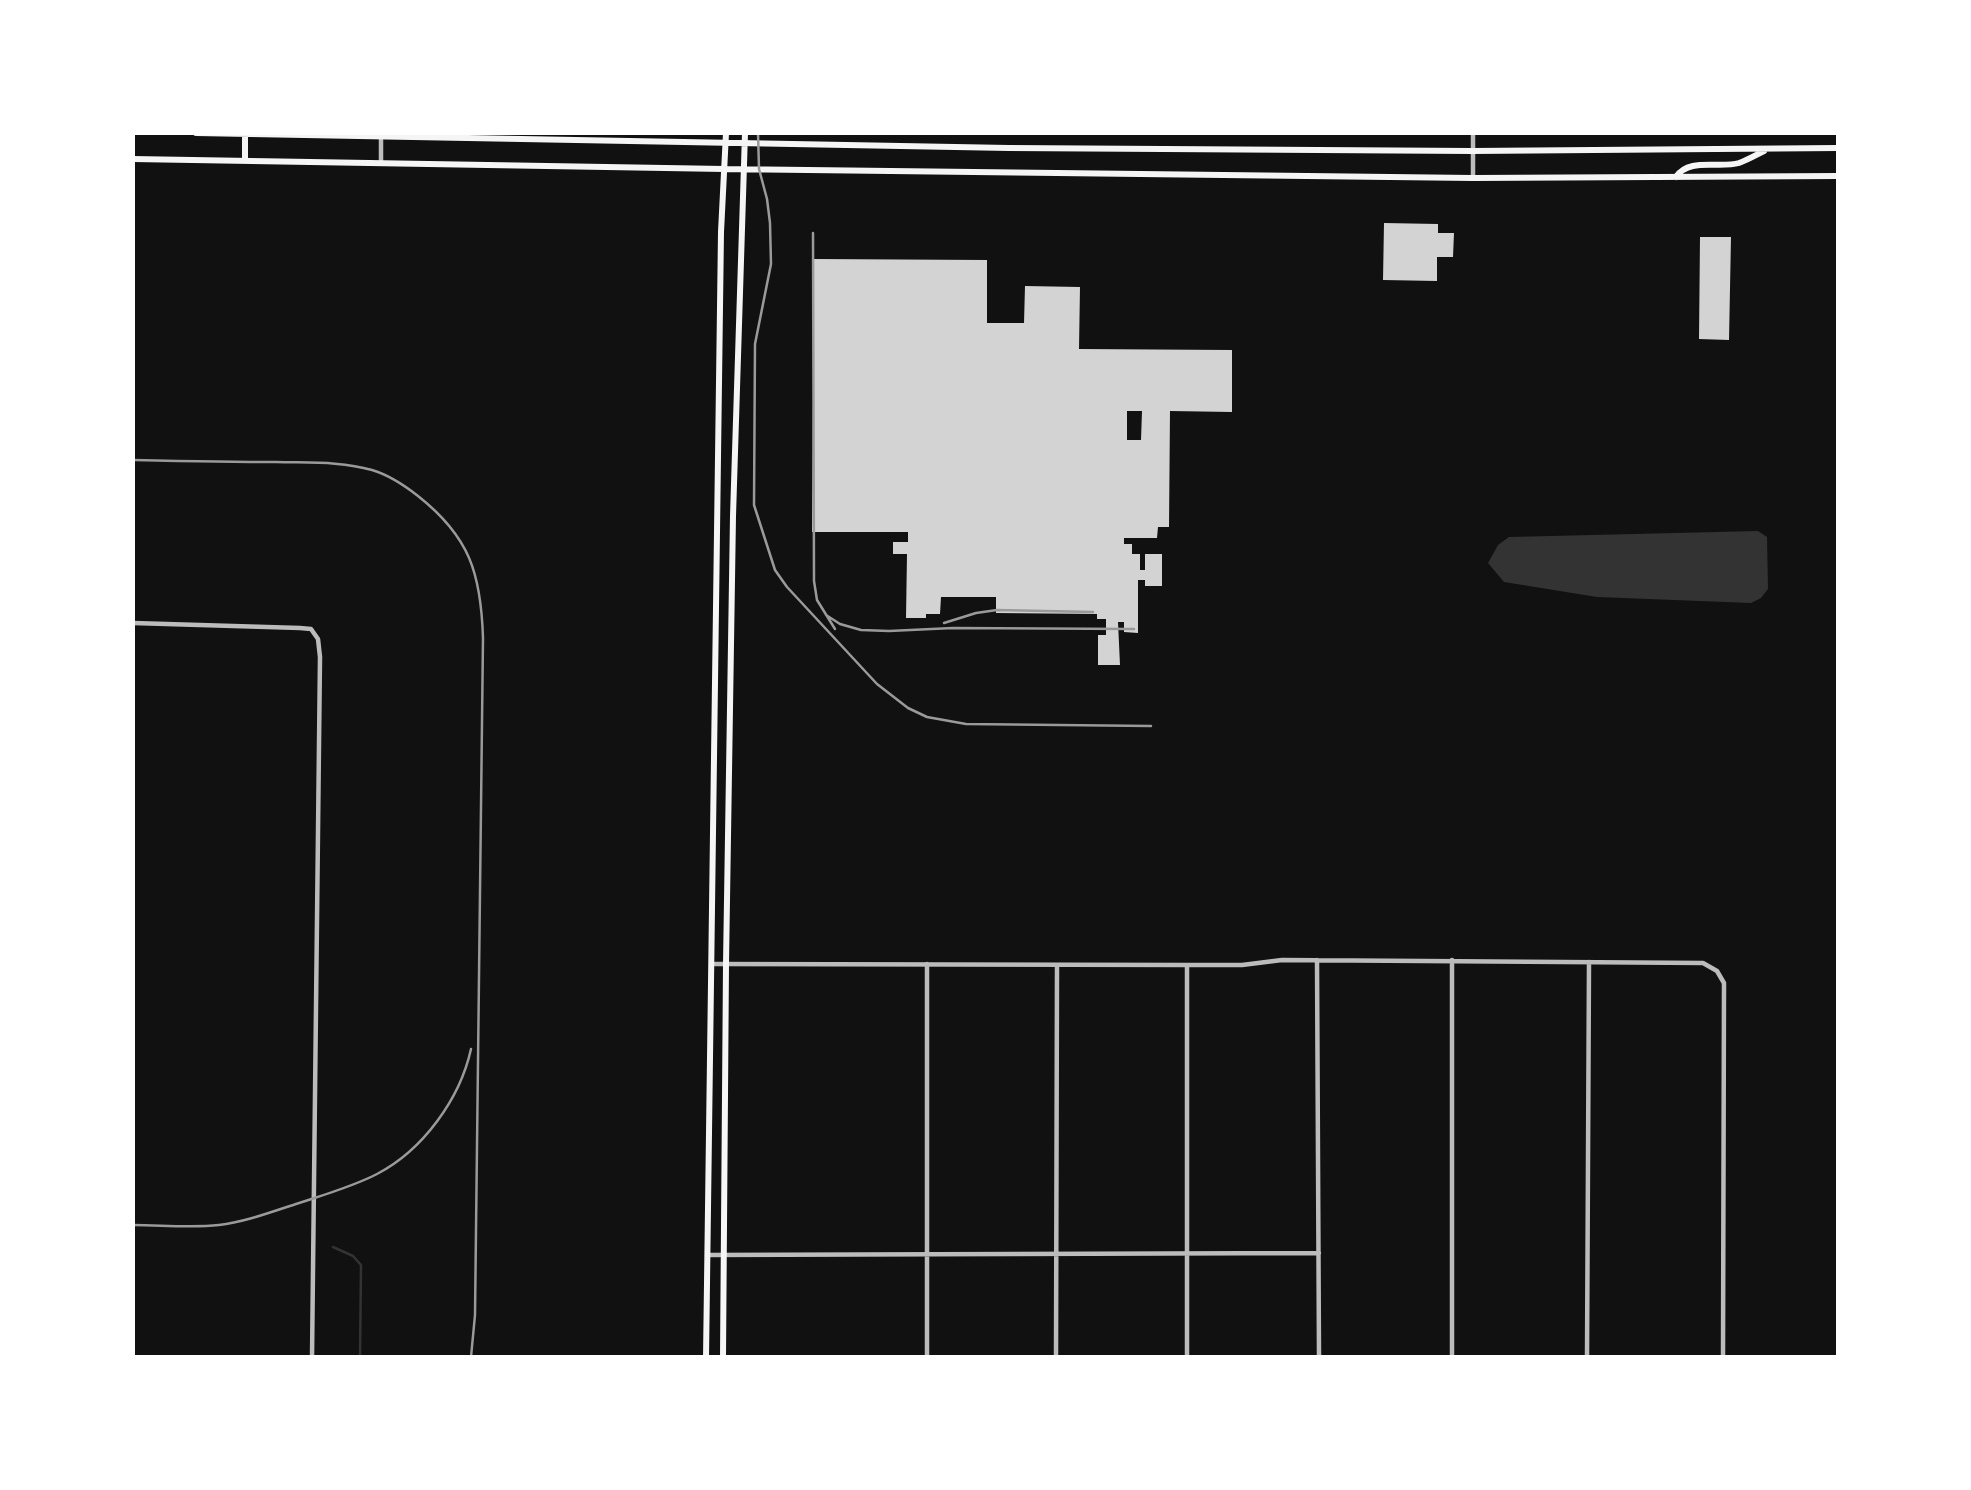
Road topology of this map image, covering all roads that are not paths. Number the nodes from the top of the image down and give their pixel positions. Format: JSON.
{"nodes":[{"id":1,"x":196,"y":133,"type":"edge"},
{"id":2,"x":726,"y":133,"type":"edge"},
{"id":3,"x":745,"y":133,"type":"edge"},
{"id":4,"x":1473,"y":133,"type":"edge"},
{"id":5,"x":245,"y":134,"type":"edge"},
{"id":6,"x":381,"y":135,"type":"edge"},
{"id":7,"x":725,"y":143,"type":"junction"},
{"id":8,"x":745,"y":143,"type":"junction"},
{"id":9,"x":1838,"y":148,"type":"edge"},
{"id":10,"x":1769,"y":149,"type":"junction"},
{"id":11,"x":1472,"y":151,"type":"junction"},
{"id":12,"x":133,"y":159,"type":"edge"},
{"id":13,"x":245,"y":160,"type":"junction"},
{"id":14,"x":381,"y":162,"type":"junction"},
{"id":15,"x":724,"y":169,"type":"junction"},
{"id":16,"x":743,"y":169,"type":"junction"},
{"id":17,"x":1838,"y":176,"type":"edge"},
{"id":18,"x":1676,"y":177,"type":"junction"},
{"id":19,"x":1473,"y":178,"type":"junction"},
{"id":20,"x":133,"y":623,"type":"edge"},
{"id":21,"x":1317,"y":960,"type":"junction"},
{"id":22,"x":1452,"y":960,"type":"junction"},
{"id":23,"x":1589,"y":962,"type":"junction"},
{"id":24,"x":711,"y":964,"type":"junction"},
{"id":25,"x":726,"y":964,"type":"junction"},
{"id":26,"x":927,"y":964,"type":"junction"},
{"id":27,"x":1057,"y":965,"type":"junction"},
{"id":28,"x":1187,"y":965,"type":"junction"},
{"id":29,"x":1056,"y":1253,"type":"junction"},
{"id":30,"x":1319,"y":1253,"type":"junction"},
{"id":31,"x":927,"y":1254,"type":"junction"},
{"id":32,"x":1186,"y":1254,"type":"junction"},
{"id":33,"x":706,"y":1255,"type":"junction"},
{"id":34,"x":724,"y":1255,"type":"junction"},
{"id":35,"x":312,"y":1357,"type":"edge"},
{"id":36,"x":706,"y":1357,"type":"edge"},
{"id":37,"x":723,"y":1357,"type":"edge"},
{"id":38,"x":927,"y":1357,"type":"edge"},
{"id":39,"x":1056,"y":1357,"type":"edge"},
{"id":40,"x":1187,"y":1357,"type":"edge"},
{"id":41,"x":1319,"y":1357,"type":"edge"},
{"id":42,"x":1452,"y":1357,"type":"edge"},
{"id":43,"x":1587,"y":1357,"type":"edge"},
{"id":44,"x":1723,"y":1357,"type":"edge"}],
"edges":[{"from":1,"to":5,"type":"main road"},
{"from":2,"to":7,"type":"main road"},
{"from":3,"to":8,"type":"main road"},
{"from":4,"to":11,"type":"street"},
{"from":5,"to":6,"type":"main road"},
{"from":5,"to":13,"type":"main road"},
{"from":6,"to":7,"type":"main road"},
{"from":6,"to":14,"type":"street"},
{"from":7,"to":8,"type":"main road"},
{"from":7,"to":15,"type":"main road"},
{"from":8,"to":11,"type":"main road"},
{"from":8,"to":16,"type":"main road"},
{"from":9,"to":10,"type":"main road"},
{"from":10,"to":11,"type":"main road"},
{"from":10,"to":18,"type":"main road"},
{"from":11,"to":19,"type":"street"},
{"from":12,"to":13,"type":"main road"},
{"from":13,"to":14,"type":"main road"},
{"from":14,"to":15,"type":"main road"},
{"from":15,"to":16,"type":"main road"},
{"from":15,"to":24,"type":"main road"},
{"from":16,"to":19,"type":"main road"},
{"from":16,"to":25,"type":"main road"},
{"from":17,"to":18,"type":"main road"},
{"from":18,"to":19,"type":"main road"},
{"from":20,"to":35,"type":"street"},
{"from":21,"to":22,"type":"street"},
{"from":21,"to":28,"type":"street"},
{"from":21,"to":30,"type":"street"},
{"from":22,"to":23,"type":"street"},
{"from":22,"to":42,"type":"street"},
{"from":23,"to":43,"type":"street"},
{"from":23,"to":44,"type":"street"},
{"from":24,"to":25,"type":"street"},
{"from":24,"to":33,"type":"main road"},
{"from":25,"to":26,"type":"street"},
{"from":25,"to":34,"type":"main road"},
{"from":26,"to":27,"type":"street"},
{"from":26,"to":31,"type":"street"},
{"from":27,"to":28,"type":"street"},
{"from":27,"to":29,"type":"street"},
{"from":28,"to":32,"type":"street"},
{"from":29,"to":31,"type":"street"},
{"from":29,"to":32,"type":"street"},
{"from":29,"to":39,"type":"street"},
{"from":30,"to":32,"type":"street"},
{"from":30,"to":41,"type":"street"},
{"from":31,"to":34,"type":"street"},
{"from":31,"to":38,"type":"street"},
{"from":32,"to":40,"type":"street"},
{"from":33,"to":34,"type":"street"},
{"from":33,"to":36,"type":"main road"},
{"from":34,"to":37,"type":"main road"}]}
